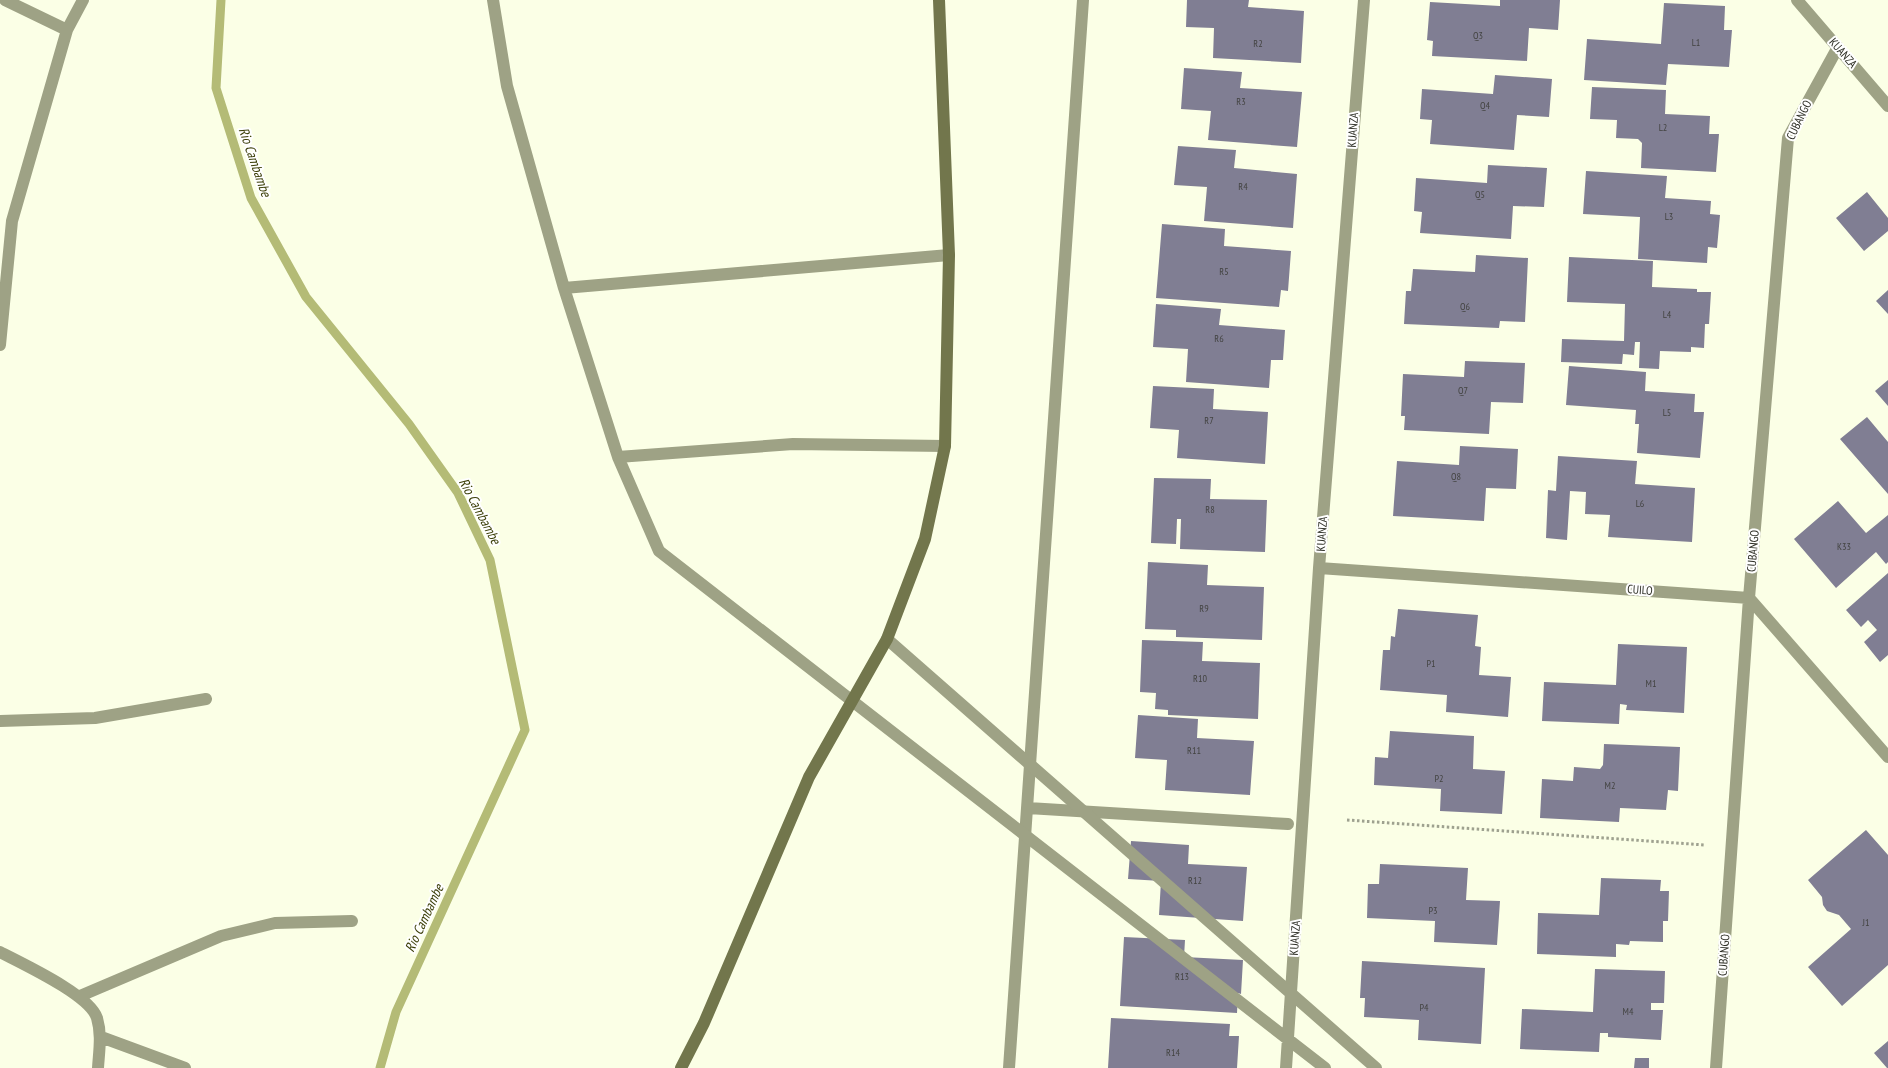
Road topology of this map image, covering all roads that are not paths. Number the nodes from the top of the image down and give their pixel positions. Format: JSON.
{"nodes":[{"id":1,"x":4,"y":0,"type":"edge"},
{"id":2,"x":83,"y":0,"type":"edge"},
{"id":3,"x":493,"y":0,"type":"edge"},
{"id":4,"x":938,"y":0,"type":"edge"},
{"id":5,"x":1083,"y":0,"type":"edge"},
{"id":6,"x":1364,"y":0,"type":"edge"},
{"id":7,"x":1797,"y":0,"type":"edge"},
{"id":8,"x":68,"y":30,"type":"junction"},
{"id":9,"x":1838,"y":47,"type":"junction"},
{"id":10,"x":1888,"y":106,"type":"edge"},
{"id":11,"x":949,"y":255,"type":"junction"},
{"id":12,"x":564,"y":288,"type":"junction"},
{"id":13,"x":0,"y":345,"type":"edge"},
{"id":14,"x":945,"y":446,"type":"junction"},
{"id":15,"x":618,"y":457,"type":"junction"},
{"id":16,"x":1319,"y":568,"type":"junction"},
{"id":17,"x":1750,"y":598,"type":"junction"},
{"id":18,"x":887,"y":639,"type":"junction"},
{"id":19,"x":206,"y":699,"type":"dead end"},
{"id":20,"x":0,"y":721,"type":"edge"},
{"id":21,"x":1888,"y":757,"type":"edge"},
{"id":22,"x":1028,"y":808,"type":"junction"},
{"id":23,"x":1288,"y":824,"type":"dead end"},
{"id":24,"x":352,"y":921,"type":"dead end"},
{"id":25,"x":0,"y":952,"type":"edge"},
{"id":26,"x":80,"y":996,"type":"junction"},
{"id":27,"x":101,"y":1036,"type":"junction"},
{"id":28,"x":98,"y":1068,"type":"edge"},
{"id":29,"x":185,"y":1068,"type":"edge"},
{"id":30,"x":681,"y":1068,"type":"edge"},
{"id":31,"x":1009,"y":1068,"type":"edge"},
{"id":32,"x":1286,"y":1068,"type":"edge"},
{"id":33,"x":1325,"y":1068,"type":"edge"},
{"id":34,"x":1376,"y":1068,"type":"edge"},
{"id":35,"x":1716,"y":1068,"type":"edge"}],
"edges":[{"from":1,"to":8,"type":"street"},
{"from":2,"to":8,"type":"street"},
{"from":3,"to":12,"type":"street"},
{"from":4,"to":11,"type":"street"},
{"from":5,"to":22,"type":"street"},
{"from":6,"to":16,"type":"street","name":"KUANZA"},
{"from":7,"to":9,"type":"street","name":"KUANZA"},
{"from":8,"to":13,"type":"street"},
{"from":9,"to":10,"type":"street","name":"KUANZA"},
{"from":9,"to":17,"type":"street","name":"CUBANGO"},
{"from":11,"to":12,"type":"street"},
{"from":11,"to":14,"type":"street"},
{"from":12,"to":15,"type":"street"},
{"from":14,"to":15,"type":"street"},
{"from":14,"to":18,"type":"street"},
{"from":15,"to":33,"type":"street"},
{"from":16,"to":17,"type":"street","name":"CUILO"},
{"from":16,"to":32,"type":"street","name":"KUANZA"},
{"from":17,"to":21,"type":"street"},
{"from":17,"to":35,"type":"street","name":"CUBANGO"},
{"from":18,"to":30,"type":"street"},
{"from":18,"to":34,"type":"street"},
{"from":19,"to":20,"type":"street"},
{"from":22,"to":23,"type":"street"},
{"from":22,"to":31,"type":"street"},
{"from":24,"to":26,"type":"street"},
{"from":25,"to":26,"type":"street"},
{"from":26,"to":27,"type":"street"},
{"from":27,"to":28,"type":"street"},
{"from":27,"to":29,"type":"street"}]}
